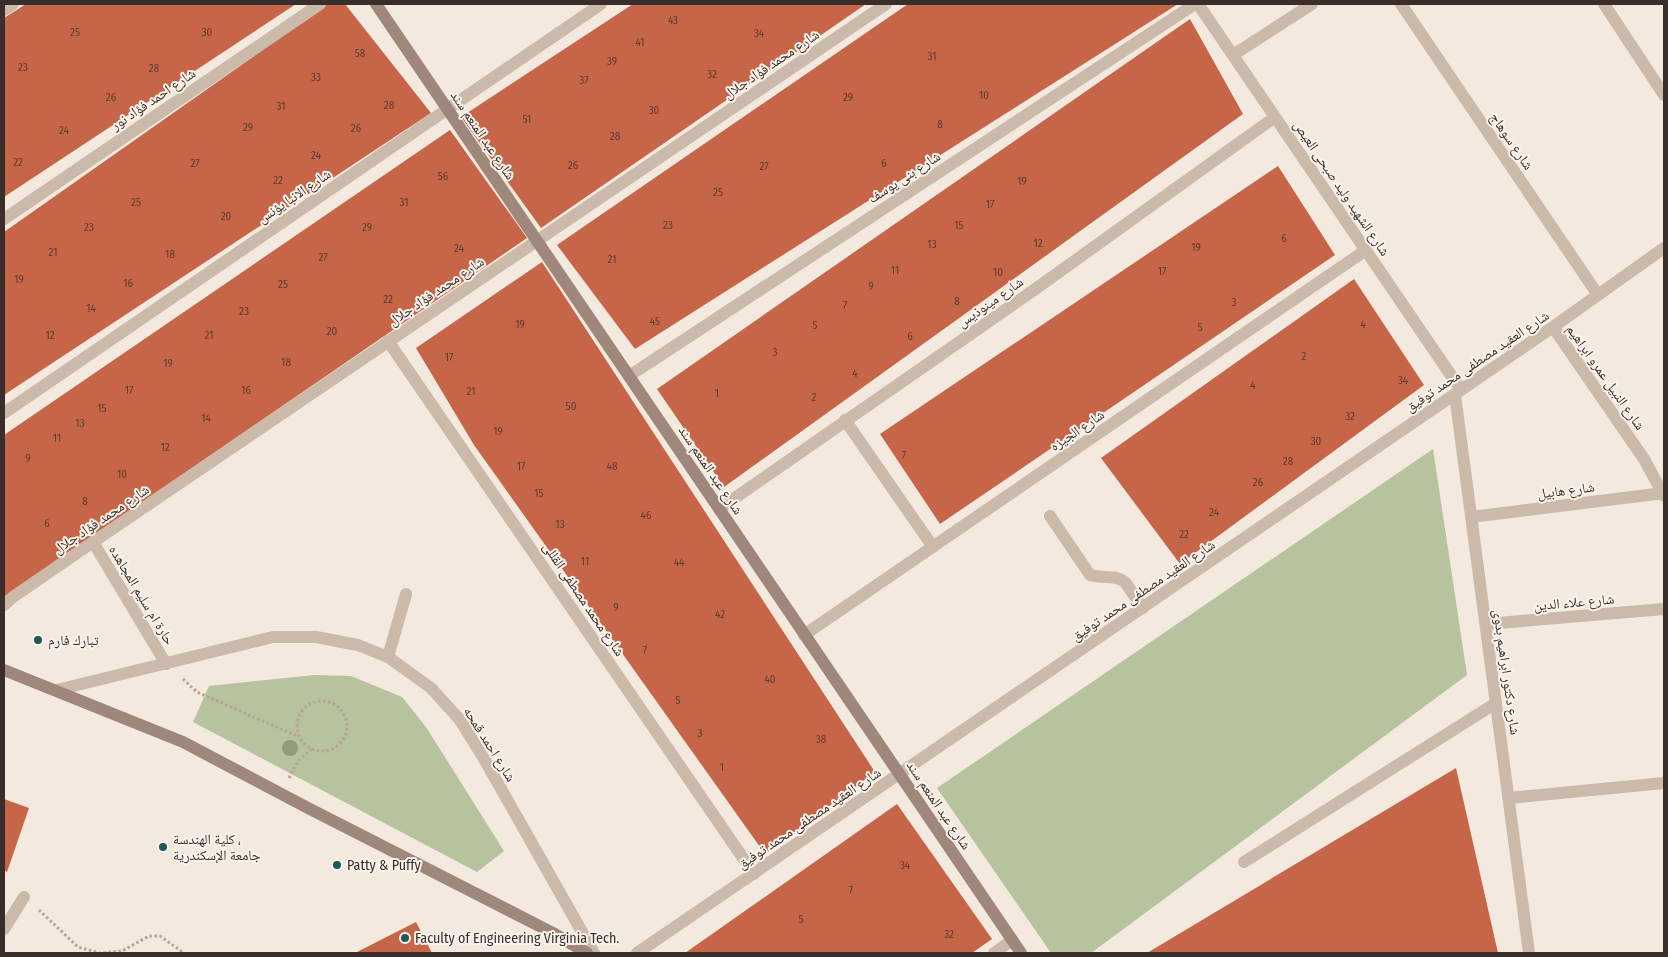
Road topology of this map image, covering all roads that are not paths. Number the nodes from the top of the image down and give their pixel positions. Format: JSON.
{"nodes":[{"id":1,"x":13,"y":4,"type":"edge"},
{"id":2,"x":320,"y":4,"type":"edge"},
{"id":3,"x":376,"y":4,"type":"edge"},
{"id":4,"x":601,"y":4,"type":"edge"},
{"id":5,"x":886,"y":4,"type":"edge"},
{"id":6,"x":1196,"y":4,"type":"edge"},
{"id":7,"x":1312,"y":4,"type":"edge"},
{"id":8,"x":1401,"y":4,"type":"edge"},
{"id":9,"x":1604,"y":4,"type":"edge"},
{"id":10,"x":4,"y":10,"type":"edge"},
{"id":11,"x":1232,"y":55,"type":"junction"},
{"id":12,"x":1662,"y":88,"type":"edge"},
{"id":13,"x":447,"y":109,"type":"junction"},
{"id":14,"x":1275,"y":116,"type":"junction"},
{"id":15,"x":4,"y":219,"type":"edge"},
{"id":16,"x":537,"y":241,"type":"junction"},
{"id":17,"x":1664,"y":248,"type":"edge"},
{"id":18,"x":1366,"y":250,"type":"junction"},
{"id":19,"x":1598,"y":296,"type":"junction"},
{"id":20,"x":1553,"y":328,"type":"junction"},
{"id":21,"x":388,"y":342,"type":"junction"},
{"id":22,"x":629,"y":376,"type":"junction"},
{"id":23,"x":1458,"y":392,"type":"junction"},
{"id":24,"x":4,"y":412,"type":"edge"},
{"id":25,"x":845,"y":420,"type":"junction"},
{"id":26,"x":1664,"y":494,"type":"edge"},
{"id":27,"x":719,"y":509,"type":"junction"},
{"id":28,"x":1050,"y":516,"type":"dead end"},
{"id":29,"x":1471,"y":517,"type":"junction"},
{"id":30,"x":93,"y":542,"type":"junction"},
{"id":31,"x":933,"y":547,"type":"junction"},
{"id":32,"x":406,"y":594,"type":"dead end"},
{"id":33,"x":4,"y":605,"type":"edge"},
{"id":34,"x":1143,"y":608,"type":"junction"},
{"id":35,"x":1664,"y":609,"type":"edge"},
{"id":36,"x":1486,"y":624,"type":"junction"},
{"id":37,"x":804,"y":635,"type":"junction"},
{"id":38,"x":388,"y":657,"type":"junction"},
{"id":39,"x":166,"y":664,"type":"junction"},
{"id":40,"x":4,"y":670,"type":"edge"},
{"id":41,"x":57,"y":690,"type":"junction"},
{"id":42,"x":1496,"y":703,"type":"junction"},
{"id":43,"x":899,"y":774,"type":"junction"},
{"id":44,"x":1664,"y":783,"type":"edge"},
{"id":45,"x":1509,"y":798,"type":"junction"},
{"id":46,"x":1244,"y":862,"type":"dead end"},
{"id":47,"x":754,"y":874,"type":"junction"},
{"id":48,"x":24,"y":897,"type":"road end"},
{"id":49,"x":4,"y":929,"type":"edge"},
{"id":50,"x":1012,"y":940,"type":"junction"},
{"id":51,"x":587,"y":953,"type":"edge"},
{"id":52,"x":594,"y":953,"type":"edge"},
{"id":53,"x":638,"y":953,"type":"edge"},
{"id":54,"x":994,"y":953,"type":"edge"},
{"id":55,"x":1021,"y":953,"type":"edge"},
{"id":56,"x":1530,"y":953,"type":"edge"}],
"edges":[{"from":1,"to":10,"type":"street"},
{"from":2,"to":15,"type":"street","name":"شارع احمد فؤاد نور"},
{"from":3,"to":13,"type":"street","name":"شارع عبد المنعم سند"},
{"from":4,"to":13,"type":"street","name":"شارع الانبا يؤنس"},
{"from":5,"to":16,"type":"street","name":"شارع محمد فؤاد جلال"},
{"from":6,"to":11,"type":"street","name":"شارع الشهيد وليد صبحى العيص"},
{"from":6,"to":22,"type":"street","name":"شارع بنى يوسف"},
{"from":7,"to":11,"type":"street"},
{"from":8,"to":19,"type":"street","name":"شارع سوهاج"},
{"from":9,"to":12,"type":"street"},
{"from":11,"to":14,"type":"street","name":"شارع الشهيد وليد صبحى العيص"},
{"from":13,"to":16,"type":"street","name":"شارع عبد المنعم سند"},
{"from":13,"to":24,"type":"street","name":"شارع الانبا يؤنس"},
{"from":14,"to":18,"type":"street","name":"شارع الشهيد وليد صبحى العيص"},
{"from":14,"to":25,"type":"street","name":"شارع مينوذيس"},
{"from":16,"to":21,"type":"street","name":"شارع محمد فؤاد جلال"},
{"from":16,"to":22,"type":"street","name":"شارع عبد المنعم سند"},
{"from":17,"to":19,"type":"street","name":"شارع العقيد مصطفى محمد توفيق"},
{"from":18,"to":23,"type":"street","name":"شارع الشهيد وليد صبحى العيص"},
{"from":18,"to":31,"type":"street","name":"شارع الجيزه"},
{"from":19,"to":20,"type":"street","name":"شارع العقيد مصطفى محمد توفيق"},
{"from":20,"to":23,"type":"street","name":"شارع العقيد مصطفى محمد توفيق"},
{"from":20,"to":26,"type":"street","name":"شارع النبيل عمرو ابراهيم"},
{"from":21,"to":30,"type":"street","name":"شارع محمد فؤاد جلال"},
{"from":21,"to":47,"type":"street","name":"شارع محمد مصطفى القللى"},
{"from":22,"to":27,"type":"street","name":"شارع عبد المنعم سند"},
{"from":23,"to":29,"type":"street","name":"شارع دكتور ابراهيم بدوى"},
{"from":23,"to":34,"type":"street","name":"شارع العقيد مصطفى محمد توفيق"},
{"from":25,"to":27,"type":"street","name":"شارع مينوذيس"},
{"from":25,"to":31,"type":"street"},
{"from":26,"to":29,"type":"street","name":"شارع هابيل"},
{"from":27,"to":37,"type":"street","name":"شارع عبد المنعم سند"},
{"from":28,"to":34,"type":"street"},
{"from":29,"to":36,"type":"street","name":"شارع دكتور ابراهيم بدوى"},
{"from":30,"to":33,"type":"street","name":"شارع محمد فؤاد جلال"},
{"from":30,"to":39,"type":"street","name":"حارة ام سليم المجاهده"},
{"from":31,"to":37,"type":"street","name":"شارع الجيزه"},
{"from":32,"to":38,"type":"street"},
{"from":34,"to":43,"type":"street","name":"شارع العقيد مصطفى محمد توفيق"},
{"from":35,"to":36,"type":"street","name":"شارع علاء الدين"},
{"from":36,"to":42,"type":"street","name":"شارع دكتور ابراهيم بدوى"},
{"from":37,"to":43,"type":"street","name":"شارع عبد المنعم سند"},
{"from":38,"to":39,"type":"street","name":"شارع احمد قمحه"},
{"from":38,"to":52,"type":"street","name":"شارع احمد قمحه"},
{"from":39,"to":41,"type":"street","name":"شارع احمد قمحه"},
{"from":40,"to":41,"type":"street"},
{"from":41,"to":51,"type":"street"},
{"from":42,"to":45,"type":"street","name":"شارع دكتور ابراهيم بدوى"},
{"from":42,"to":46,"type":"street"},
{"from":43,"to":47,"type":"street","name":"شارع العقيد مصطفى محمد توفيق"},
{"from":43,"to":50,"type":"street","name":"شارع عبد المنعم سند"},
{"from":44,"to":45,"type":"street"},
{"from":45,"to":56,"type":"street","name":"شارع دكتور ابراهيم بدوى"},
{"from":47,"to":53,"type":"street","name":"شارع العقيد مصطفى محمد توفيق"},
{"from":48,"to":49,"type":"street"},
{"from":50,"to":54,"type":"street"},
{"from":50,"to":55,"type":"street","name":"شارع عبد المنعم سند"}]}
